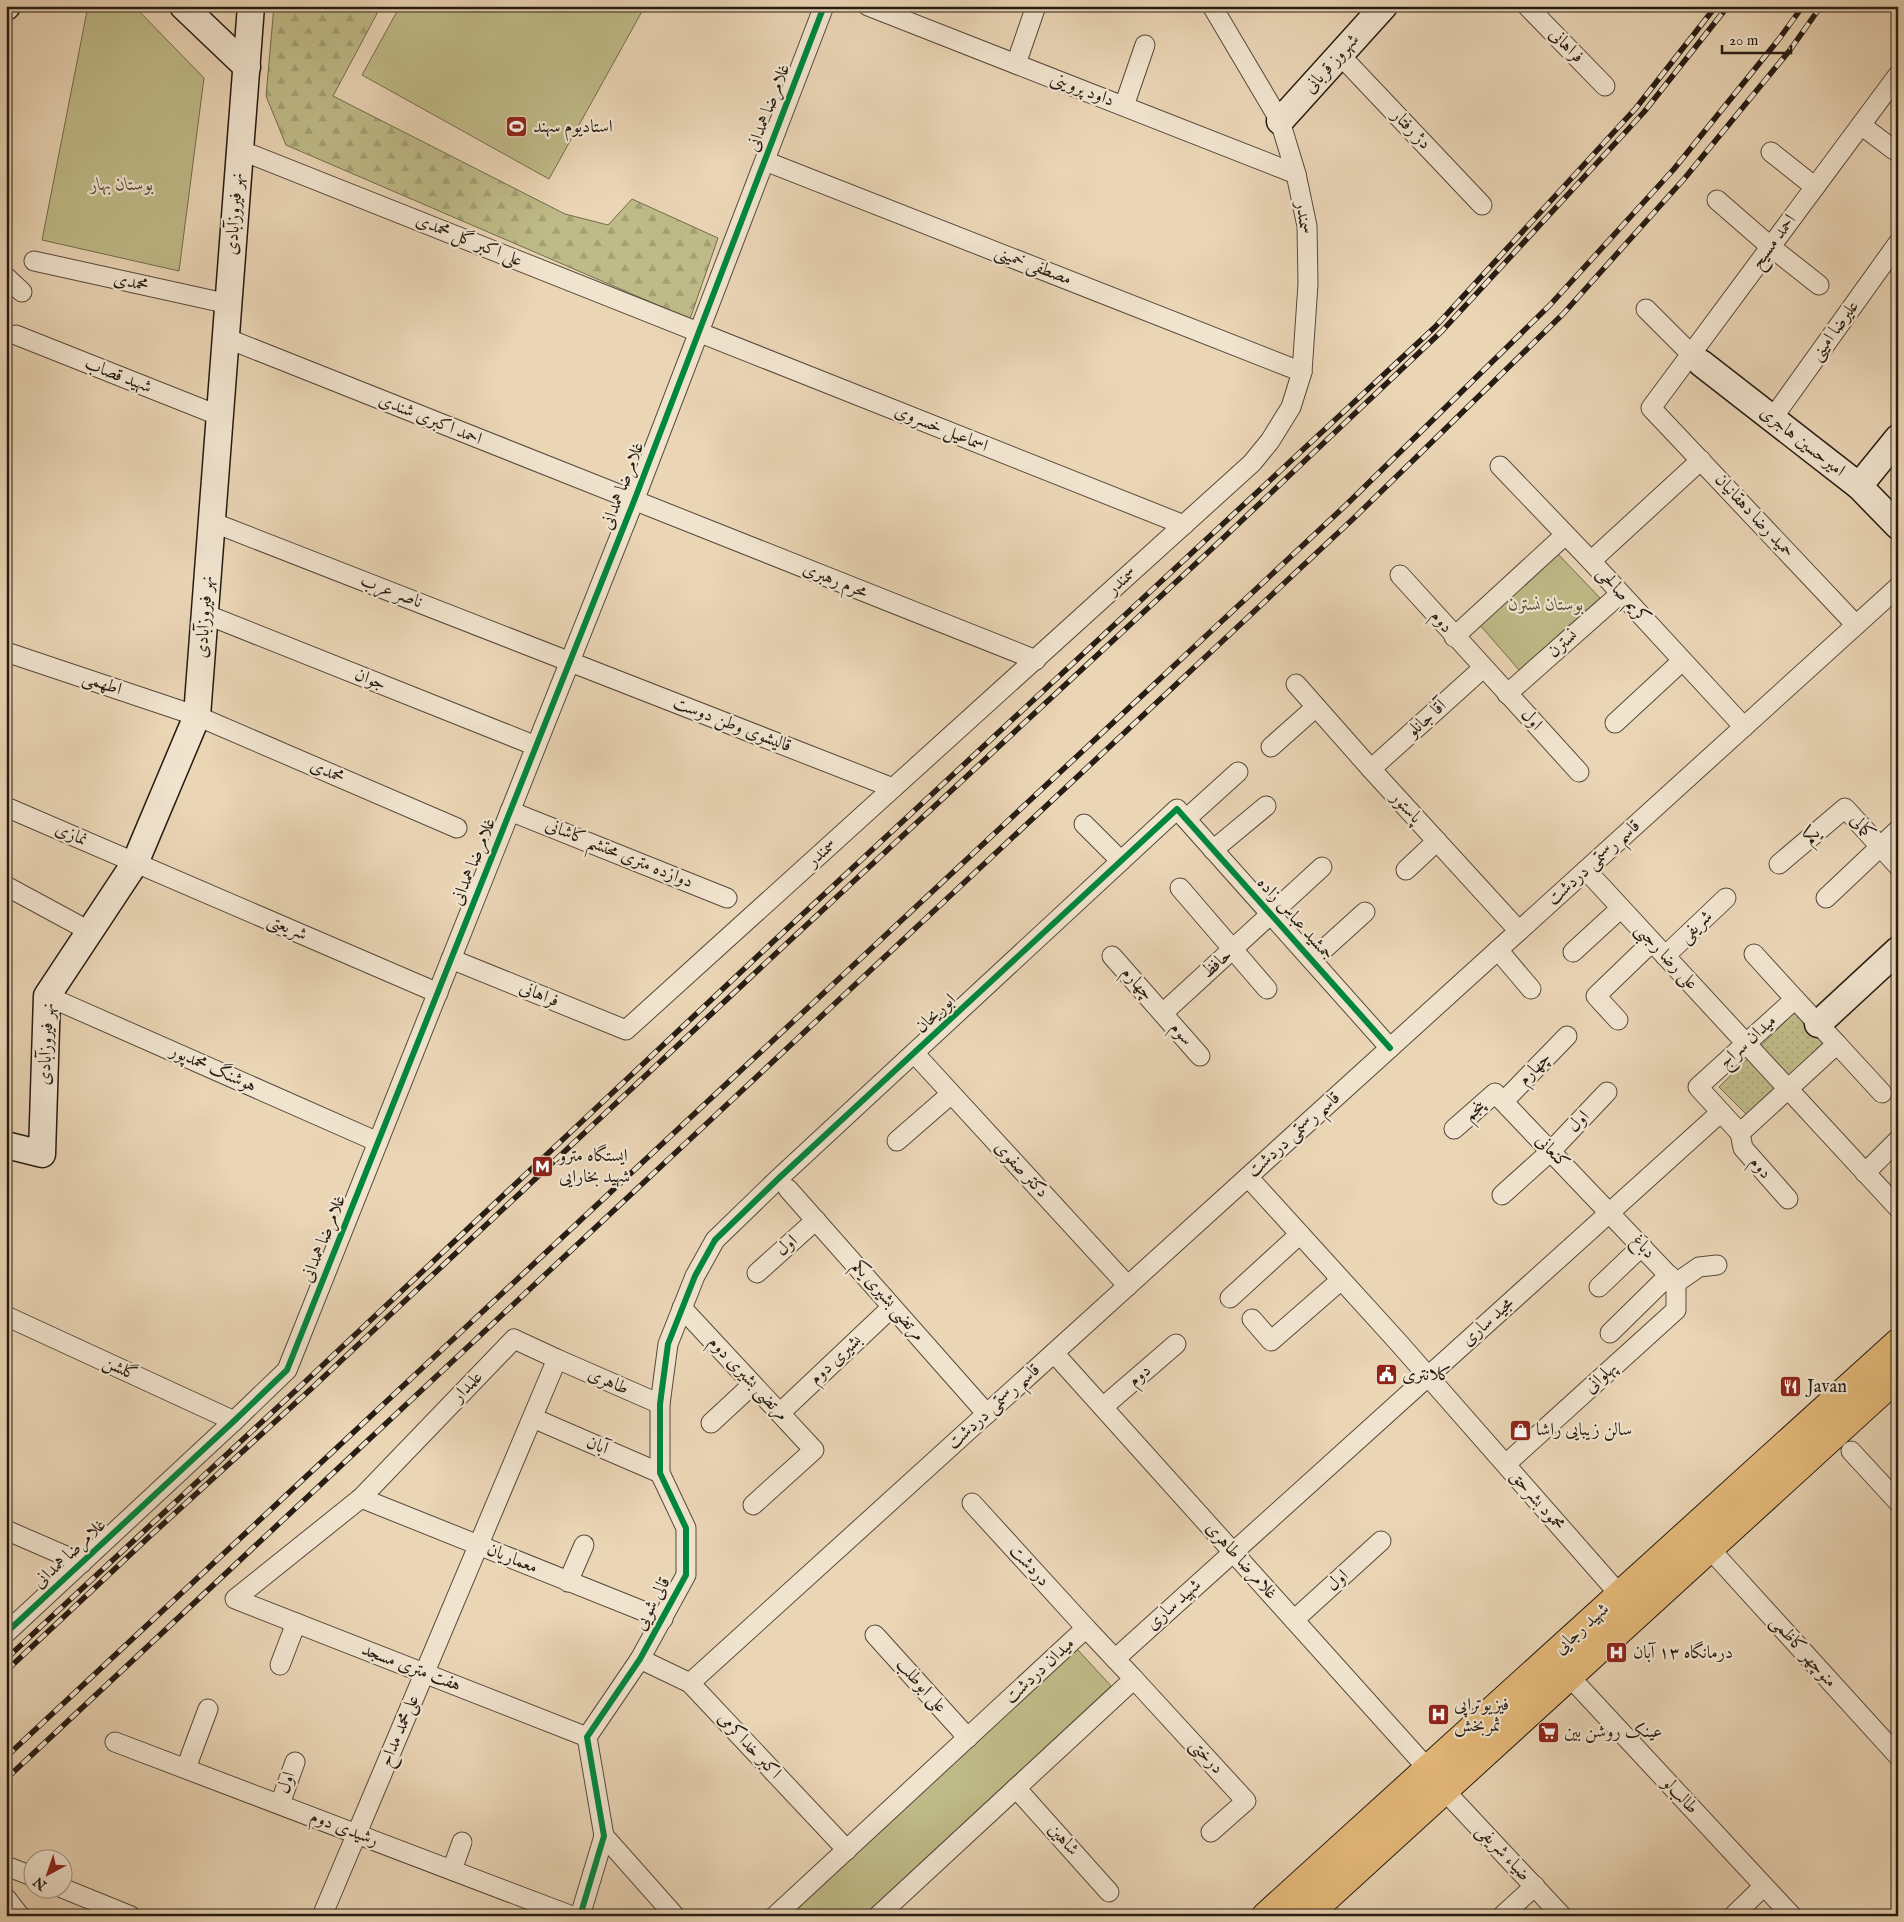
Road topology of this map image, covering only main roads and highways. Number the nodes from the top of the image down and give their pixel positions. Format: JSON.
{"nodes":[{"id":1,"x":1898,"y":1343,"type":"edge"},
{"id":2,"x":1898,"y":1376,"type":"edge"},
{"id":3,"x":1436,"y":1779,"type":"junction"},
{"id":4,"x":1266,"y":1916,"type":"edge"},
{"id":5,"x":1306,"y":1916,"type":"edge"}],
"edges":[{"from":1,"to":3,"type":"main road","name":"شهید رجایی"},
{"from":2,"to":3,"type":"main road","name":"شهید رجایی"},
{"from":3,"to":4,"type":"main road","name":"شهید رجایی"},
{"from":3,"to":5,"type":"main road","name":"شهید رجایی"}]}
